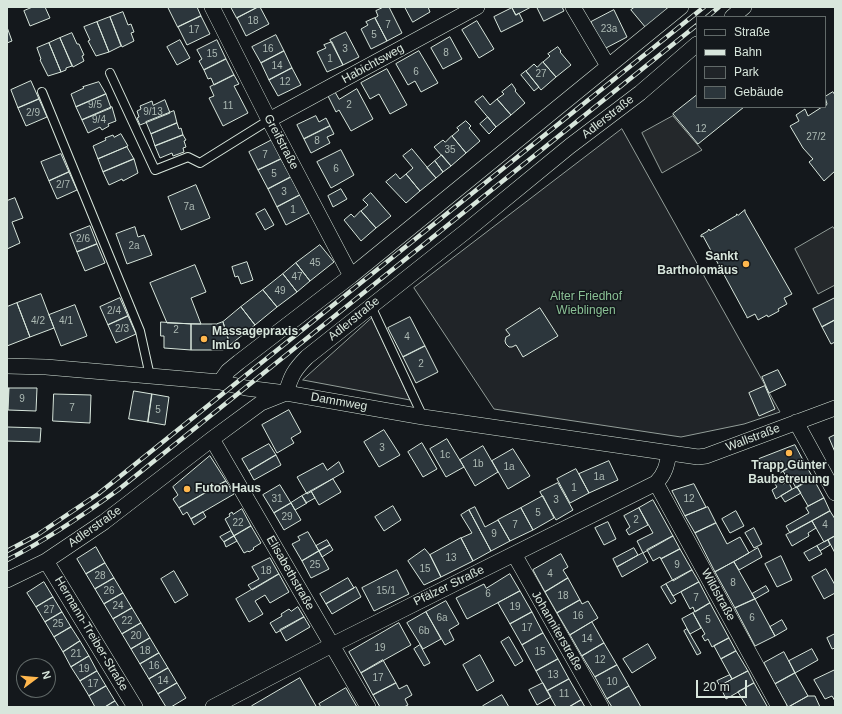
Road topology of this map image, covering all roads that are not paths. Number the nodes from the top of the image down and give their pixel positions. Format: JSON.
{"nodes":[{"id":1,"x":212,"y":7,"type":"edge"},
{"id":2,"x":477,"y":7,"type":"edge"},
{"id":3,"x":573,"y":7,"type":"edge"},
{"id":4,"x":681,"y":7,"type":"edge"},
{"id":5,"x":744,"y":7,"type":"edge"},
{"id":6,"x":733,"y":16,"type":"edge"},
{"id":7,"x":696,"y":45,"type":"edge"},
{"id":8,"x":608,"y":66,"type":"junction"},
{"id":9,"x":110,"y":73,"type":"dead end"},
{"id":10,"x":42,"y":92,"type":"dead end"},
{"id":11,"x":269,"y":120,"type":"junction"},
{"id":12,"x":351,"y":276,"type":"junction"},
{"id":13,"x":371,"y":306,"type":"junction"},
{"id":14,"x":7,"y":366,"type":"edge"},
{"id":15,"x":150,"y":376,"type":"junction"},
{"id":16,"x":223,"y":381,"type":"junction"},
{"id":17,"x":286,"y":392,"type":"junction"},
{"id":18,"x":835,"y":408,"type":"edge"},
{"id":19,"x":424,"y":417,"type":"junction"},
{"id":20,"x":796,"y":422,"type":"junction"},
{"id":21,"x":212,"y":439,"type":"junction"},
{"id":22,"x":669,"y":453,"type":"junction"},
{"id":23,"x":656,"y":483,"type":"junction"},
{"id":24,"x":835,"y":493,"type":"edge"},
{"id":25,"x":514,"y":554,"type":"junction"},
{"id":26,"x":46,"y":561,"type":"junction"},
{"id":27,"x":7,"y":580,"type":"edge"},
{"id":28,"x":332,"y":645,"type":"junction"},
{"id":29,"x":135,"y":707,"type":"edge"},
{"id":30,"x":213,"y":707,"type":"edge"},
{"id":31,"x":368,"y":707,"type":"edge"},
{"id":32,"x":601,"y":707,"type":"edge"},
{"id":33,"x":779,"y":707,"type":"edge"}],
"edges":[{"from":1,"to":11,"type":"street","name":"Greifstraße"},
{"from":2,"to":11,"type":"street","name":"Habichtsweg"},
{"from":3,"to":8,"type":"street"},
{"from":4,"to":8,"type":"street"},
{"from":5,"to":6,"type":"street"},
{"from":7,"to":13,"type":"street","name":"Adlerstraße"},
{"from":8,"to":12,"type":"street"},
{"from":9,"to":11,"type":"lane"},
{"from":10,"to":15,"type":"lane"},
{"from":11,"to":12,"type":"street","name":"Greifstraße"},
{"from":12,"to":16,"type":"street"},
{"from":13,"to":17,"type":"street","name":"Adlerstraße"},
{"from":13,"to":19,"type":"lane"},
{"from":14,"to":15,"type":"street","name":"Dammweg"},
{"from":15,"to":16,"type":"street","name":"Dammweg"},
{"from":16,"to":17,"type":"street","name":"Dammweg"},
{"from":17,"to":19,"type":"street","name":"Dammweg"},
{"from":17,"to":21,"type":"street","name":"Adlerstraße"},
{"from":18,"to":20,"type":"street","name":"Wallstraße"},
{"from":19,"to":22,"type":"street","name":"Dammweg"},
{"from":20,"to":22,"type":"street","name":"Wallstraße"},
{"from":20,"to":24,"type":"street"},
{"from":21,"to":26,"type":"street","name":"Adlerstraße"},
{"from":21,"to":28,"type":"street","name":"Elisabethstraße"},
{"from":22,"to":23,"type":"street"},
{"from":23,"to":25,"type":"street","name":"Pfälzer Straße"},
{"from":23,"to":33,"type":"street","name":"Wildstraße"},
{"from":25,"to":28,"type":"street","name":"Pfälzer Straße"},
{"from":25,"to":32,"type":"street","name":"Johanniterstraße"},
{"from":26,"to":27,"type":"street","name":"Adlerstraße"},
{"from":26,"to":29,"type":"street","name":"Hermann-Treiber-Straße"},
{"from":28,"to":30,"type":"street","name":"Pfälzer Straße"},
{"from":28,"to":31,"type":"street","name":"Elisabethstraße"}]}
